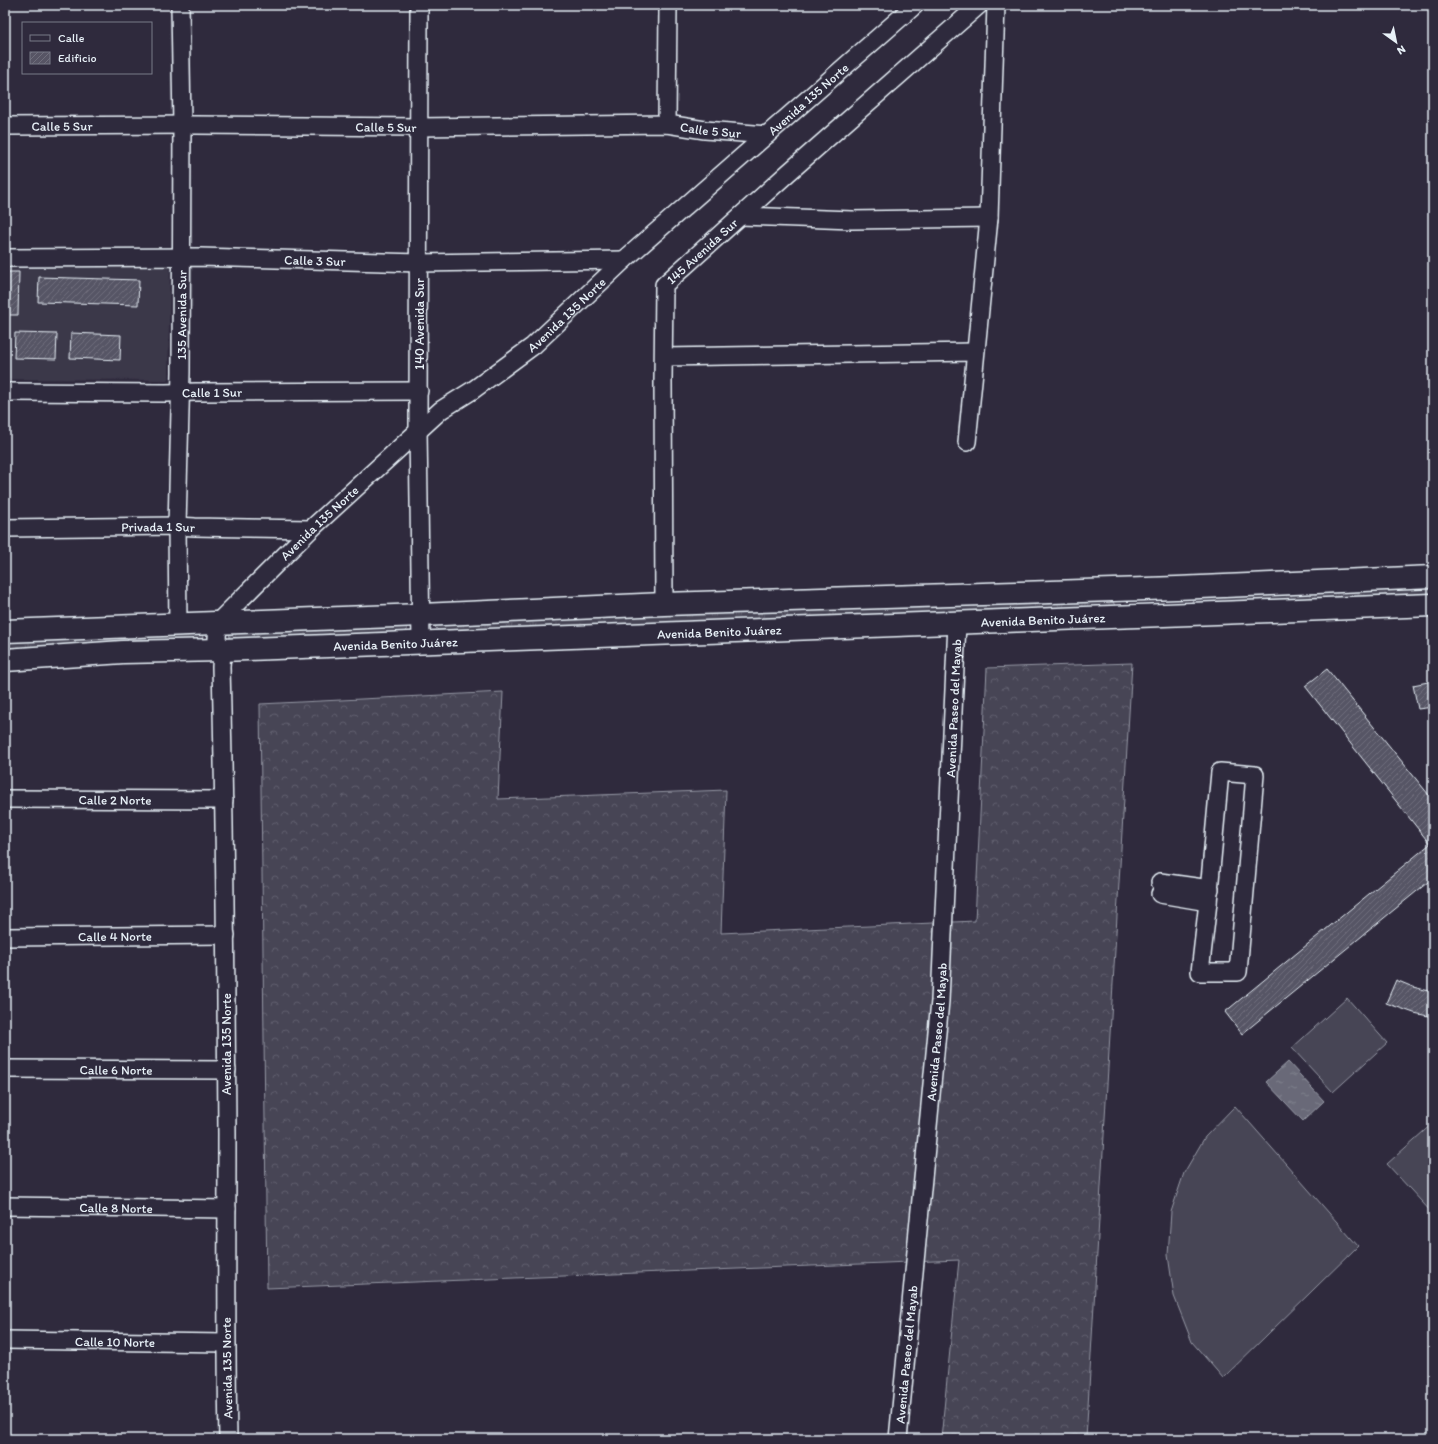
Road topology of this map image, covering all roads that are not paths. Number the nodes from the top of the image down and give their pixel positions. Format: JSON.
{"nodes":[{"id":1,"x":180,"y":5,"type":"edge"},
{"id":2,"x":419,"y":5,"type":"edge"},
{"id":3,"x":668,"y":5,"type":"edge"},
{"id":4,"x":915,"y":5,"type":"edge"},
{"id":5,"x":979,"y":5,"type":"edge"},
{"id":6,"x":996,"y":5,"type":"edge"},
{"id":7,"x":668,"y":124,"type":"junction"},
{"id":8,"x":182,"y":125,"type":"junction"},
{"id":9,"x":5,"y":126,"type":"edge"},
{"id":10,"x":419,"y":127,"type":"junction"},
{"id":11,"x":767,"y":134,"type":"junction"},
{"id":12,"x":741,"y":216,"type":"junction"},
{"id":13,"x":989,"y":218,"type":"junction"},
{"id":14,"x":182,"y":257,"type":"junction"},
{"id":15,"x":5,"y":258,"type":"edge"},
{"id":16,"x":624,"y":260,"type":"junction"},
{"id":17,"x":419,"y":263,"type":"junction"},
{"id":18,"x":975,"y":352,"type":"junction"},
{"id":19,"x":664,"y":357,"type":"junction"},
{"id":20,"x":419,"y":391,"type":"junction"},
{"id":21,"x":5,"y":392,"type":"edge"},
{"id":22,"x":180,"y":392,"type":"junction"},
{"id":23,"x":418,"y":430,"type":"junction"},
{"id":24,"x":967,"y":442,"type":"dead end"},
{"id":25,"x":177,"y":526,"type":"junction"},
{"id":26,"x":5,"y":528,"type":"edge"},
{"id":27,"x":312,"y":529,"type":"junction"},
{"id":28,"x":1433,"y":577,"type":"edge"},
{"id":29,"x":664,"y":604,"type":"junction"},
{"id":30,"x":1433,"y":605,"type":"edge"},
{"id":31,"x":421,"y":615,"type":"junction"},
{"id":32,"x":218,"y":622,"type":"junction"},
{"id":33,"x":957,"y":623,"type":"junction"},
{"id":34,"x":178,"y":625,"type":"junction"},
{"id":35,"x":5,"y":631,"type":"edge"},
{"id":36,"x":421,"y":642,"type":"junction"},
{"id":37,"x":222,"y":650,"type":"junction"},
{"id":38,"x":5,"y":660,"type":"edge"},
{"id":39,"x":5,"y":800,"type":"edge"},
{"id":40,"x":224,"y":800,"type":"junction"},
{"id":41,"x":1160,"y":888,"type":"dead end"},
{"id":42,"x":1209,"y":896,"type":"junction"},
{"id":43,"x":226,"y":935,"type":"junction"},
{"id":44,"x":5,"y":937,"type":"edge"},
{"id":45,"x":5,"y":1069,"type":"edge"},
{"id":46,"x":227,"y":1070,"type":"junction"},
{"id":47,"x":5,"y":1206,"type":"edge"},
{"id":48,"x":227,"y":1209,"type":"junction"},
{"id":49,"x":5,"y":1340,"type":"edge"},
{"id":50,"x":226,"y":1343,"type":"junction"},
{"id":51,"x":228,"y":1439,"type":"edge"},
{"id":52,"x":898,"y":1439,"type":"edge"}],
"edges":[{"from":1,"to":8,"type":"street","name":"135 Avenida Sur"},
{"from":2,"to":10,"type":"street","name":"140 Avenida Sur"},
{"from":3,"to":7,"type":"street"},
{"from":4,"to":11,"type":"street","name":"Avenida 135 Norte"},
{"from":5,"to":12,"type":"street","name":"145 Avenida Sur"},
{"from":6,"to":13,"type":"street"},
{"from":7,"to":10,"type":"street","name":"Calle 5 Sur"},
{"from":7,"to":11,"type":"street","name":"Calle 5 Sur"},
{"from":8,"to":9,"type":"street","name":"Calle 5 Sur"},
{"from":8,"to":10,"type":"street","name":"Calle 5 Sur"},
{"from":8,"to":14,"type":"street","name":"135 Avenida Sur"},
{"from":10,"to":17,"type":"street","name":"140 Avenida Sur"},
{"from":11,"to":16,"type":"street","name":"Avenida 135 Norte"},
{"from":12,"to":13,"type":"street"},
{"from":12,"to":19,"type":"street","name":"145 Avenida Sur"},
{"from":13,"to":18,"type":"street"},
{"from":14,"to":15,"type":"street","name":"Calle 3 Sur"},
{"from":14,"to":17,"type":"street","name":"Calle 3 Sur"},
{"from":14,"to":22,"type":"street","name":"135 Avenida Sur"},
{"from":16,"to":17,"type":"street","name":"Calle 3 Sur"},
{"from":16,"to":23,"type":"street","name":"Avenida 135 Norte"},
{"from":17,"to":20,"type":"street","name":"140 Avenida Sur"},
{"from":18,"to":19,"type":"street"},
{"from":18,"to":24,"type":"street"},
{"from":19,"to":29,"type":"street","name":"145 Avenida Sur"},
{"from":20,"to":22,"type":"street","name":"Calle 1 Sur"},
{"from":20,"to":23,"type":"street","name":"140 Avenida Sur"},
{"from":21,"to":22,"type":"street","name":"Calle 1 Sur"},
{"from":22,"to":25,"type":"street","name":"135 Avenida Sur"},
{"from":23,"to":27,"type":"street","name":"Avenida 135 Norte"},
{"from":23,"to":31,"type":"street","name":"140 Avenida Sur"},
{"from":25,"to":26,"type":"street","name":"Privada 1 Sur"},
{"from":25,"to":27,"type":"street","name":"Privada 1 Sur"},
{"from":25,"to":34,"type":"street","name":"135 Avenida Sur"},
{"from":27,"to":32,"type":"street","name":"Avenida 135 Norte"},
{"from":28,"to":29,"type":"main road","name":"Avenida Benito Juárez"},
{"from":29,"to":31,"type":"main road","name":"Avenida Benito Juárez"},
{"from":30,"to":33,"type":"main road","name":"Avenida Benito Juárez"},
{"from":31,"to":32,"type":"main road","name":"Avenida Benito Juárez"},
{"from":31,"to":36,"type":"street","name":"140 Avenida Sur"},
{"from":32,"to":34,"type":"main road","name":"Avenida Benito Juárez"},
{"from":32,"to":37,"type":"street","name":"Avenida 135 Norte"},
{"from":33,"to":36,"type":"main road","name":"Avenida Benito Juárez"},
{"from":33,"to":52,"type":"street","name":"Avenida Paseo del Mayab"},
{"from":34,"to":35,"type":"main road","name":"Avenida Benito Juárez"},
{"from":36,"to":37,"type":"main road","name":"Avenida Benito Juárez"},
{"from":37,"to":38,"type":"main road","name":"Avenida Benito Juárez"},
{"from":37,"to":40,"type":"street","name":"Avenida 135 Norte"},
{"from":39,"to":40,"type":"street","name":"Calle 2 Norte"},
{"from":40,"to":43,"type":"street","name":"Avenida 135 Norte"},
{"from":41,"to":42,"type":"street"},
{"from":42,"to":42,"type":"street"},
{"from":43,"to":44,"type":"street","name":"Calle 4 Norte"},
{"from":43,"to":46,"type":"street","name":"Avenida 135 Norte"},
{"from":45,"to":46,"type":"street","name":"Calle 6 Norte"},
{"from":46,"to":48,"type":"street","name":"Avenida 135 Norte"},
{"from":47,"to":48,"type":"street","name":"Calle 8 Norte"},
{"from":48,"to":50,"type":"street","name":"Avenida 135 Norte"},
{"from":49,"to":50,"type":"street","name":"Calle 10 Norte"},
{"from":50,"to":51,"type":"street","name":"Avenida 135 Norte"}]}
